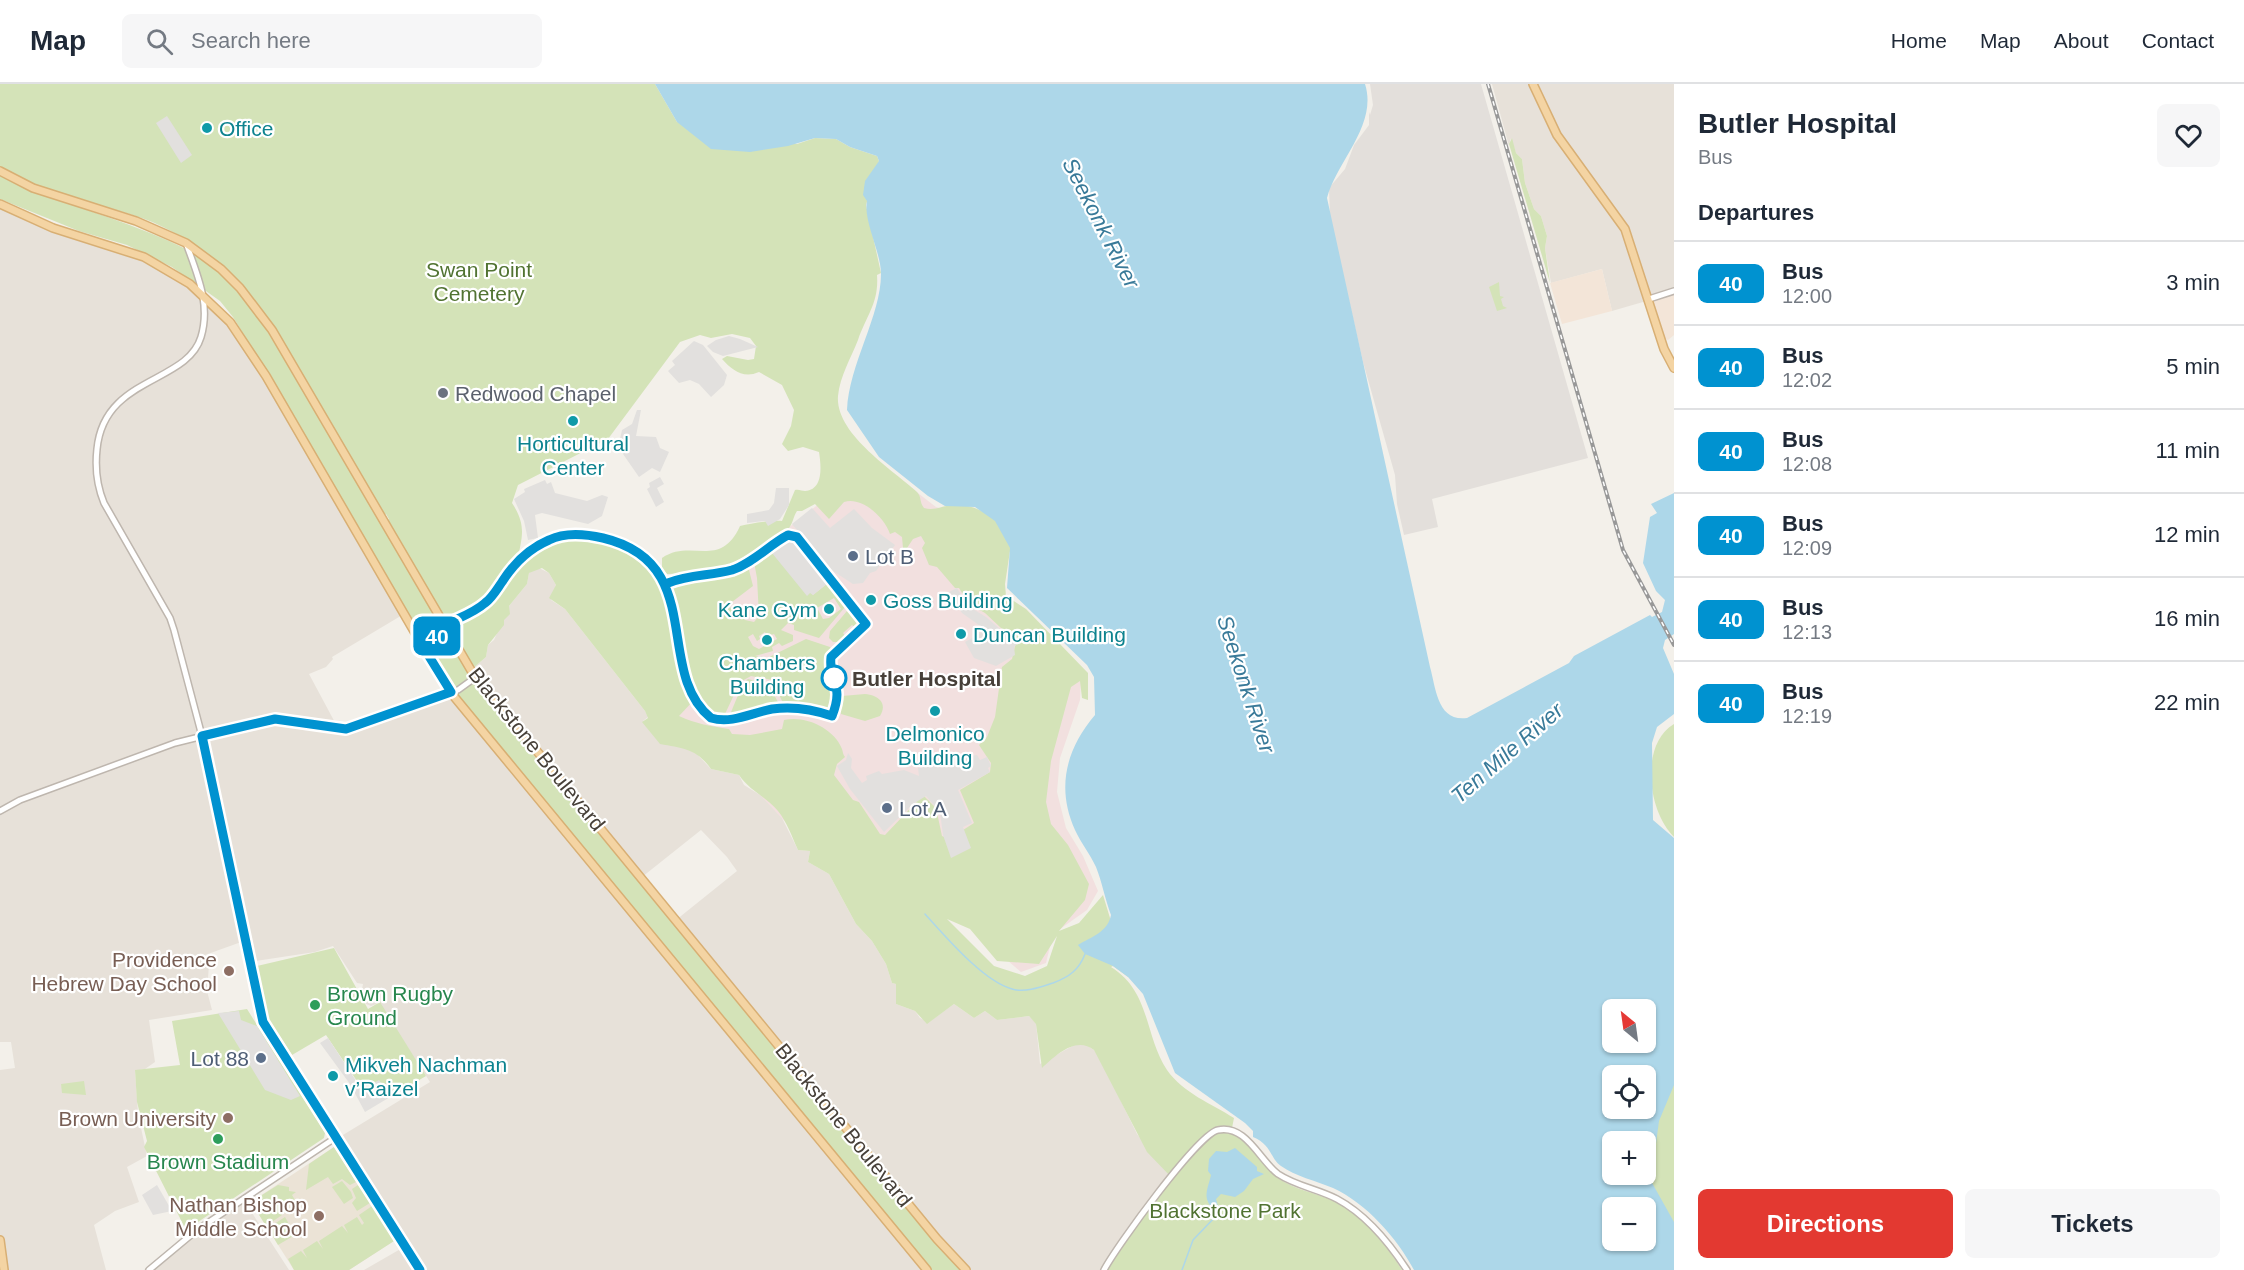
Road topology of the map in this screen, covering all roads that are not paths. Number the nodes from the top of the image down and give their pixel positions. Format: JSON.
{"nodes":[{"id":1,"x":1533,"y":84,"type":"edge"},
{"id":2,"x":0,"y":171,"type":"edge"},
{"id":3,"x":0,"y":204,"type":"edge"},
{"id":4,"x":186,"y":243,"type":"junction"},
{"id":5,"x":1674,"y":291,"type":"edge"},
{"id":6,"x":204,"y":296,"type":"junction"},
{"id":7,"x":1649,"y":299,"type":"junction"},
{"id":8,"x":1674,"y":368,"type":"edge"},
{"id":9,"x":476,"y":677,"type":"junction"},
{"id":10,"x":451,"y":692,"type":"junction"},
{"id":11,"x":202,"y":736,"type":"junction"},
{"id":12,"x":0,"y":811,"type":"edge"},
{"id":13,"x":335,"y":1138,"type":"junction"},
{"id":14,"x":0,"y":1240,"type":"edge"},
{"id":15,"x":4,"y":1270,"type":"edge"},
{"id":16,"x":149,"y":1270,"type":"edge"},
{"id":17,"x":420,"y":1270,"type":"edge"},
{"id":18,"x":927,"y":1270,"type":"edge"},
{"id":19,"x":966,"y":1270,"type":"edge"},
{"id":20,"x":1104,"y":1270,"type":"edge"},
{"id":21,"x":1407,"y":1270,"type":"edge"}],
"edges":[{"from":1,"to":7,"type":"main road"},
{"from":2,"to":4,"type":"main road","name":"Blackstone Boulevard"},
{"from":3,"to":6,"type":"main road","name":"Blackstone Boulevard"},
{"from":4,"to":6,"type":"street"},
{"from":4,"to":9,"type":"main road","name":"Blackstone Boulevard"},
{"from":5,"to":7,"type":"street"},
{"from":6,"to":10,"type":"main road","name":"Blackstone Boulevard"},
{"from":6,"to":11,"type":"street"},
{"from":7,"to":8,"type":"main road"},
{"from":9,"to":10,"type":"street"},
{"from":9,"to":19,"type":"main road","name":"Blackstone Boulevard"},
{"from":10,"to":11,"type":"street"},
{"from":10,"to":18,"type":"main road","name":"Blackstone Boulevard"},
{"from":11,"to":12,"type":"street"},
{"from":11,"to":13,"type":"street"},
{"from":13,"to":16,"type":"street"},
{"from":13,"to":17,"type":"street"},
{"from":14,"to":15,"type":"main road"},
{"from":20,"to":21,"type":"street"}]}
